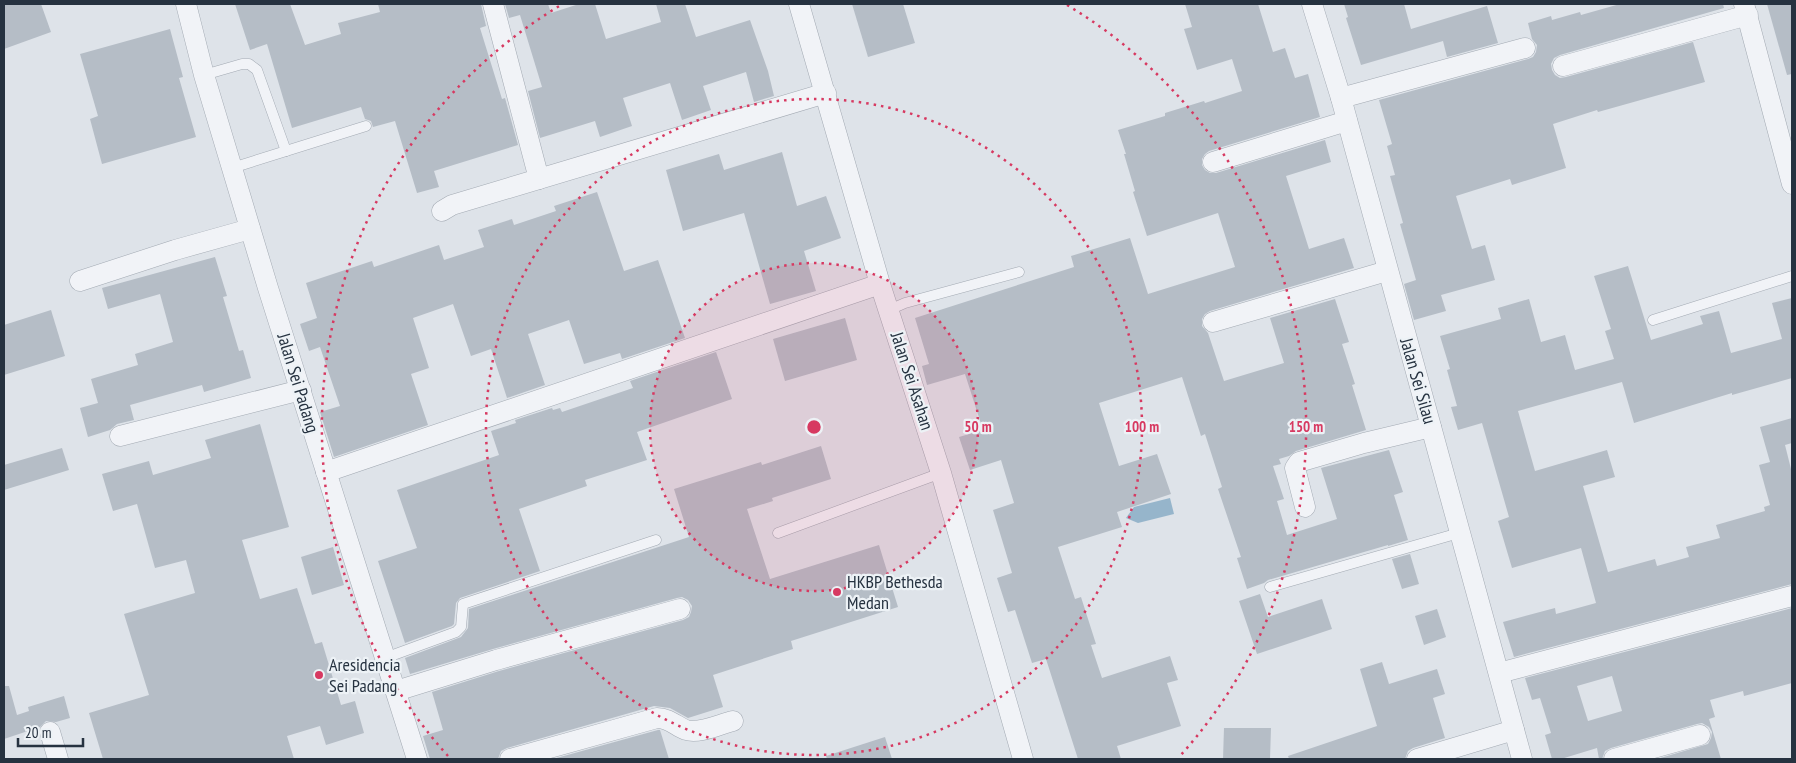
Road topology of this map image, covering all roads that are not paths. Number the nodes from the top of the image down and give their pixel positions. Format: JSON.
{"nodes":[{"id":1,"x":186,"y":4,"type":"edge"},
{"id":2,"x":493,"y":4,"type":"edge"},
{"id":3,"x":800,"y":4,"type":"edge"},
{"id":4,"x":1312,"y":4,"type":"edge"},
{"id":5,"x":1746,"y":9,"type":"edge"},
{"id":6,"x":1525,"y":48,"type":"dead end"},
{"id":7,"x":1563,"y":66,"type":"dead end"},
{"id":8,"x":204,"y":75,"type":"junction"},
{"id":9,"x":826,"y":93,"type":"junction"},
{"id":10,"x":1341,"y":98,"type":"junction"},
{"id":11,"x":1347,"y":121,"type":"junction"},
{"id":12,"x":366,"y":126,"type":"dead end"},
{"id":13,"x":286,"y":151,"type":"junction"},
{"id":14,"x":1213,"y":162,"type":"dead end"},
{"id":15,"x":232,"y":168,"type":"junction"},
{"id":16,"x":539,"y":180,"type":"junction"},
{"id":17,"x":1792,"y":184,"type":"edge"},
{"id":18,"x":442,"y":212,"type":"dead end"},
{"id":19,"x":250,"y":229,"type":"junction"},
{"id":20,"x":1387,"y":271,"type":"junction"},
{"id":21,"x":1019,"y":272,"type":"dead end"},
{"id":22,"x":1792,"y":276,"type":"edge"},
{"id":23,"x":80,"y":281,"type":"dead end"},
{"id":24,"x":880,"y":284,"type":"junction"},
{"id":25,"x":889,"y":310,"type":"junction"},
{"id":26,"x":1653,"y":320,"type":"dead end"},
{"id":27,"x":1213,"y":322,"type":"dead end"},
{"id":28,"x":301,"y":390,"type":"junction"},
{"id":29,"x":1431,"y":426,"type":"junction"},
{"id":30,"x":120,"y":436,"type":"dead end"},
{"id":31,"x":326,"y":472,"type":"junction"},
{"id":32,"x":941,"y":473,"type":"junction"},
{"id":33,"x":1305,"y":507,"type":"dead end"},
{"id":34,"x":1459,"y":532,"type":"junction"},
{"id":35,"x":778,"y":533,"type":"dead end"},
{"id":36,"x":656,"y":540,"type":"dead end"},
{"id":37,"x":1270,"y":587,"type":"dead end"},
{"id":38,"x":1792,"y":596,"type":"edge"},
{"id":39,"x":680,"y":609,"type":"dead end"},
{"id":40,"x":385,"y":658,"type":"junction"},
{"id":41,"x":1499,"y":673,"type":"junction"},
{"id":42,"x":396,"y":691,"type":"junction"},
{"id":43,"x":733,"y":721,"type":"dead end"},
{"id":44,"x":1514,"y":730,"type":"junction"},
{"id":45,"x":50,"y":732,"type":"dead end"},
{"id":46,"x":1700,"y":735,"type":"dead end"},
{"id":47,"x":58,"y":759,"type":"edge"},
{"id":48,"x":417,"y":759,"type":"edge"},
{"id":49,"x":510,"y":759,"type":"edge"},
{"id":50,"x":1023,"y":759,"type":"edge"},
{"id":51,"x":1417,"y":759,"type":"edge"},
{"id":52,"x":1522,"y":759,"type":"edge"},
{"id":53,"x":1614,"y":759,"type":"edge"}],
"edges":[{"from":1,"to":8,"type":"street","name":"Jalan Sei Padang"},
{"from":2,"to":16,"type":"street"},
{"from":3,"to":9,"type":"street","name":"Jalan Sei Asahan"},
{"from":4,"to":10,"type":"street","name":"Jalan Sei Silau"},
{"from":5,"to":7,"type":"street"},
{"from":5,"to":17,"type":"street"},
{"from":6,"to":10,"type":"street"},
{"from":8,"to":13,"type":"lane"},
{"from":8,"to":15,"type":"street","name":"Jalan Sei Padang"},
{"from":9,"to":16,"type":"street"},
{"from":9,"to":24,"type":"street","name":"Jalan Sei Asahan"},
{"from":10,"to":11,"type":"street","name":"Jalan Sei Silau"},
{"from":11,"to":14,"type":"street"},
{"from":11,"to":20,"type":"street","name":"Jalan Sei Silau"},
{"from":12,"to":13,"type":"lane"},
{"from":13,"to":15,"type":"lane"},
{"from":15,"to":19,"type":"street","name":"Jalan Sei Padang"},
{"from":16,"to":18,"type":"street"},
{"from":19,"to":23,"type":"street"},
{"from":19,"to":28,"type":"street","name":"Jalan Sei Padang"},
{"from":20,"to":27,"type":"street"},
{"from":20,"to":29,"type":"street","name":"Jalan Sei Silau"},
{"from":21,"to":25,"type":"lane"},
{"from":22,"to":26,"type":"lane"},
{"from":24,"to":25,"type":"street","name":"Jalan Sei Asahan"},
{"from":24,"to":31,"type":"street"},
{"from":25,"to":32,"type":"street","name":"Jalan Sei Asahan"},
{"from":28,"to":30,"type":"street"},
{"from":28,"to":31,"type":"street","name":"Jalan Sei Padang"},
{"from":29,"to":33,"type":"street"},
{"from":29,"to":34,"type":"street","name":"Jalan Sei Silau"},
{"from":31,"to":40,"type":"street","name":"Jalan Sei Padang"},
{"from":32,"to":35,"type":"lane"},
{"from":32,"to":50,"type":"street","name":"Jalan Sei Asahan"},
{"from":34,"to":37,"type":"lane"},
{"from":34,"to":41,"type":"street","name":"Jalan Sei Silau"},
{"from":36,"to":40,"type":"lane"},
{"from":38,"to":41,"type":"street"},
{"from":39,"to":42,"type":"street"},
{"from":40,"to":42,"type":"street","name":"Jalan Sei Padang"},
{"from":41,"to":44,"type":"street","name":"Jalan Sei Silau"},
{"from":42,"to":48,"type":"street","name":"Jalan Sei Padang"},
{"from":43,"to":49,"type":"street"},
{"from":44,"to":51,"type":"street"},
{"from":44,"to":52,"type":"street","name":"Jalan Sei Silau"},
{"from":45,"to":47,"type":"street"},
{"from":46,"to":53,"type":"street"}]}
